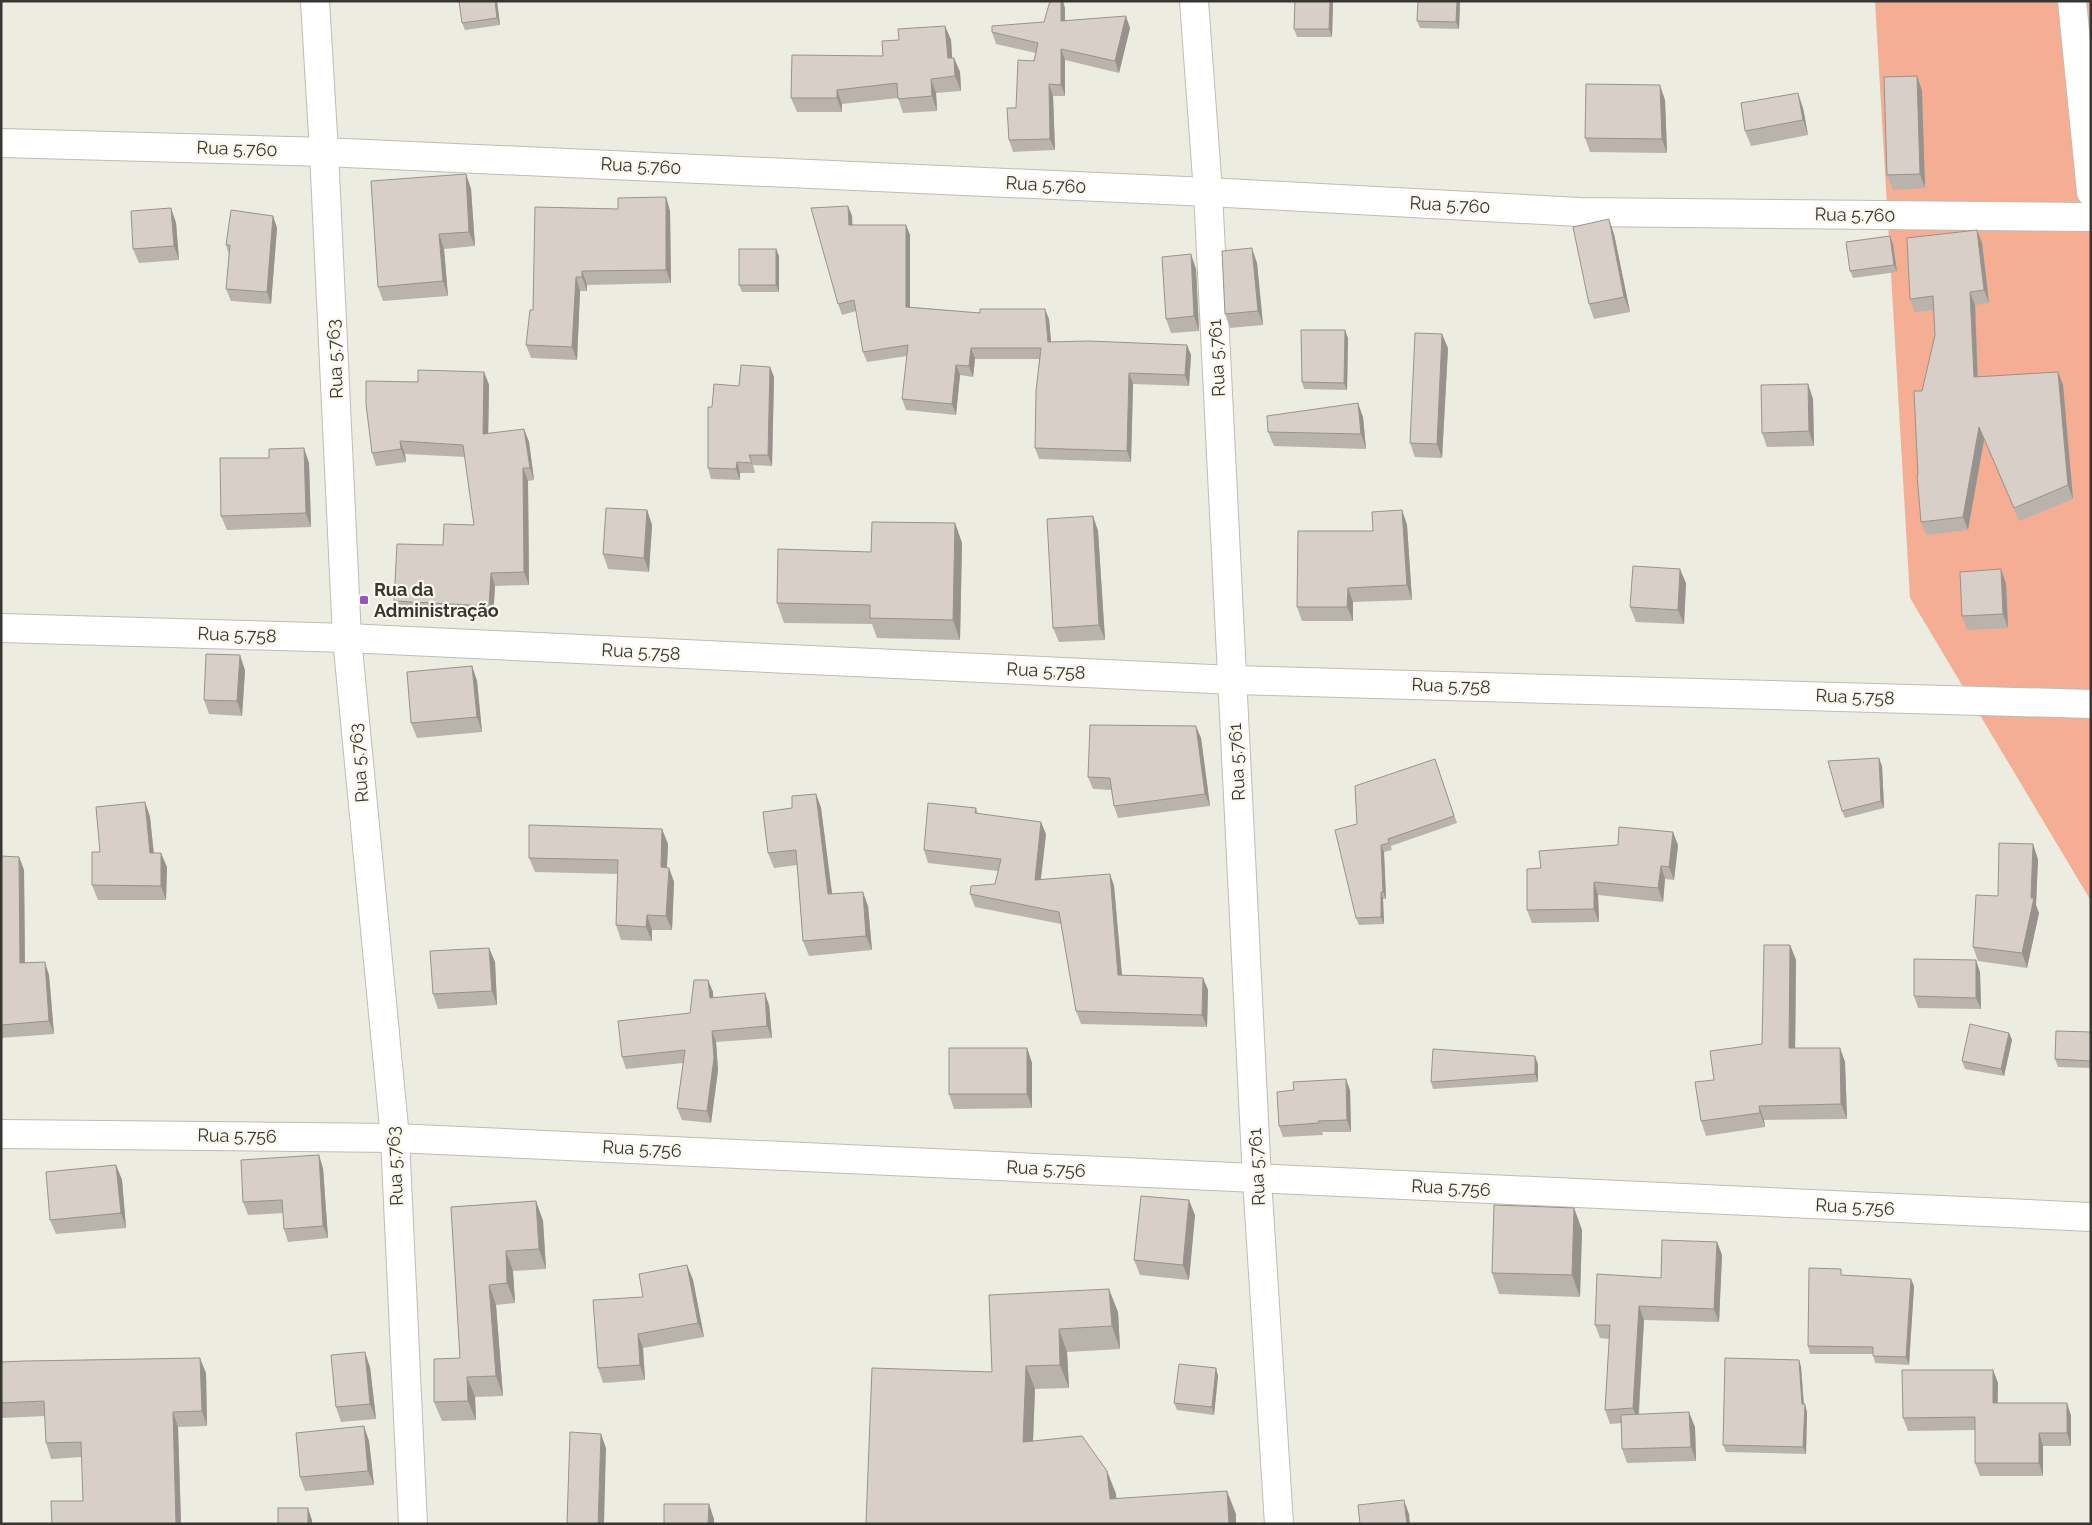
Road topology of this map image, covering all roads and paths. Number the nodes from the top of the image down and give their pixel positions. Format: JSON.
{"nodes":[{"id":1,"x":315,"y":1,"type":"edge"},
{"id":2,"x":1194,"y":1,"type":"edge"},
{"id":3,"x":2072,"y":1,"type":"edge"},
{"id":4,"x":1,"y":143,"type":"edge"},
{"id":5,"x":324,"y":152,"type":"junction"},
{"id":6,"x":1208,"y":192,"type":"junction"},
{"id":7,"x":2091,"y":192,"type":"edge"},
{"id":8,"x":2091,"y":217,"type":"edge"},
{"id":9,"x":1,"y":628,"type":"edge"},
{"id":10,"x":348,"y":638,"type":"junction"},
{"id":11,"x":1233,"y":680,"type":"junction"},
{"id":12,"x":2091,"y":704,"type":"edge"},
{"id":13,"x":1,"y":1134,"type":"edge"},
{"id":14,"x":394,"y":1138,"type":"junction"},
{"id":15,"x":1257,"y":1179,"type":"junction"},
{"id":16,"x":2091,"y":1218,"type":"edge"},
{"id":17,"x":413,"y":1524,"type":"edge"},
{"id":18,"x":1279,"y":1524,"type":"edge"}],
"edges":[{"from":1,"to":5,"type":"street","name":"Rua 5.763"},
{"from":2,"to":6,"type":"street","name":"Rua 5.761"},
{"from":3,"to":7,"type":"street"},
{"from":4,"to":5,"type":"street","name":"Rua 5.760"},
{"from":5,"to":6,"type":"street","name":"Rua 5.760"},
{"from":5,"to":10,"type":"street","name":"Rua 5.763"},
{"from":6,"to":8,"type":"street","name":"Rua 5.760"},
{"from":6,"to":11,"type":"street","name":"Rua 5.761"},
{"from":9,"to":10,"type":"street","name":"Rua 5.758"},
{"from":10,"to":11,"type":"street","name":"Rua 5.758"},
{"from":10,"to":14,"type":"street","name":"Rua 5.763"},
{"from":11,"to":12,"type":"street","name":"Rua 5.758"},
{"from":11,"to":15,"type":"street","name":"Rua 5.761"},
{"from":13,"to":14,"type":"street","name":"Rua 5.756"},
{"from":14,"to":15,"type":"street","name":"Rua 5.756"},
{"from":14,"to":17,"type":"street","name":"Rua 5.763"},
{"from":15,"to":16,"type":"street","name":"Rua 5.756"},
{"from":15,"to":18,"type":"street","name":"Rua 5.761"}]}
